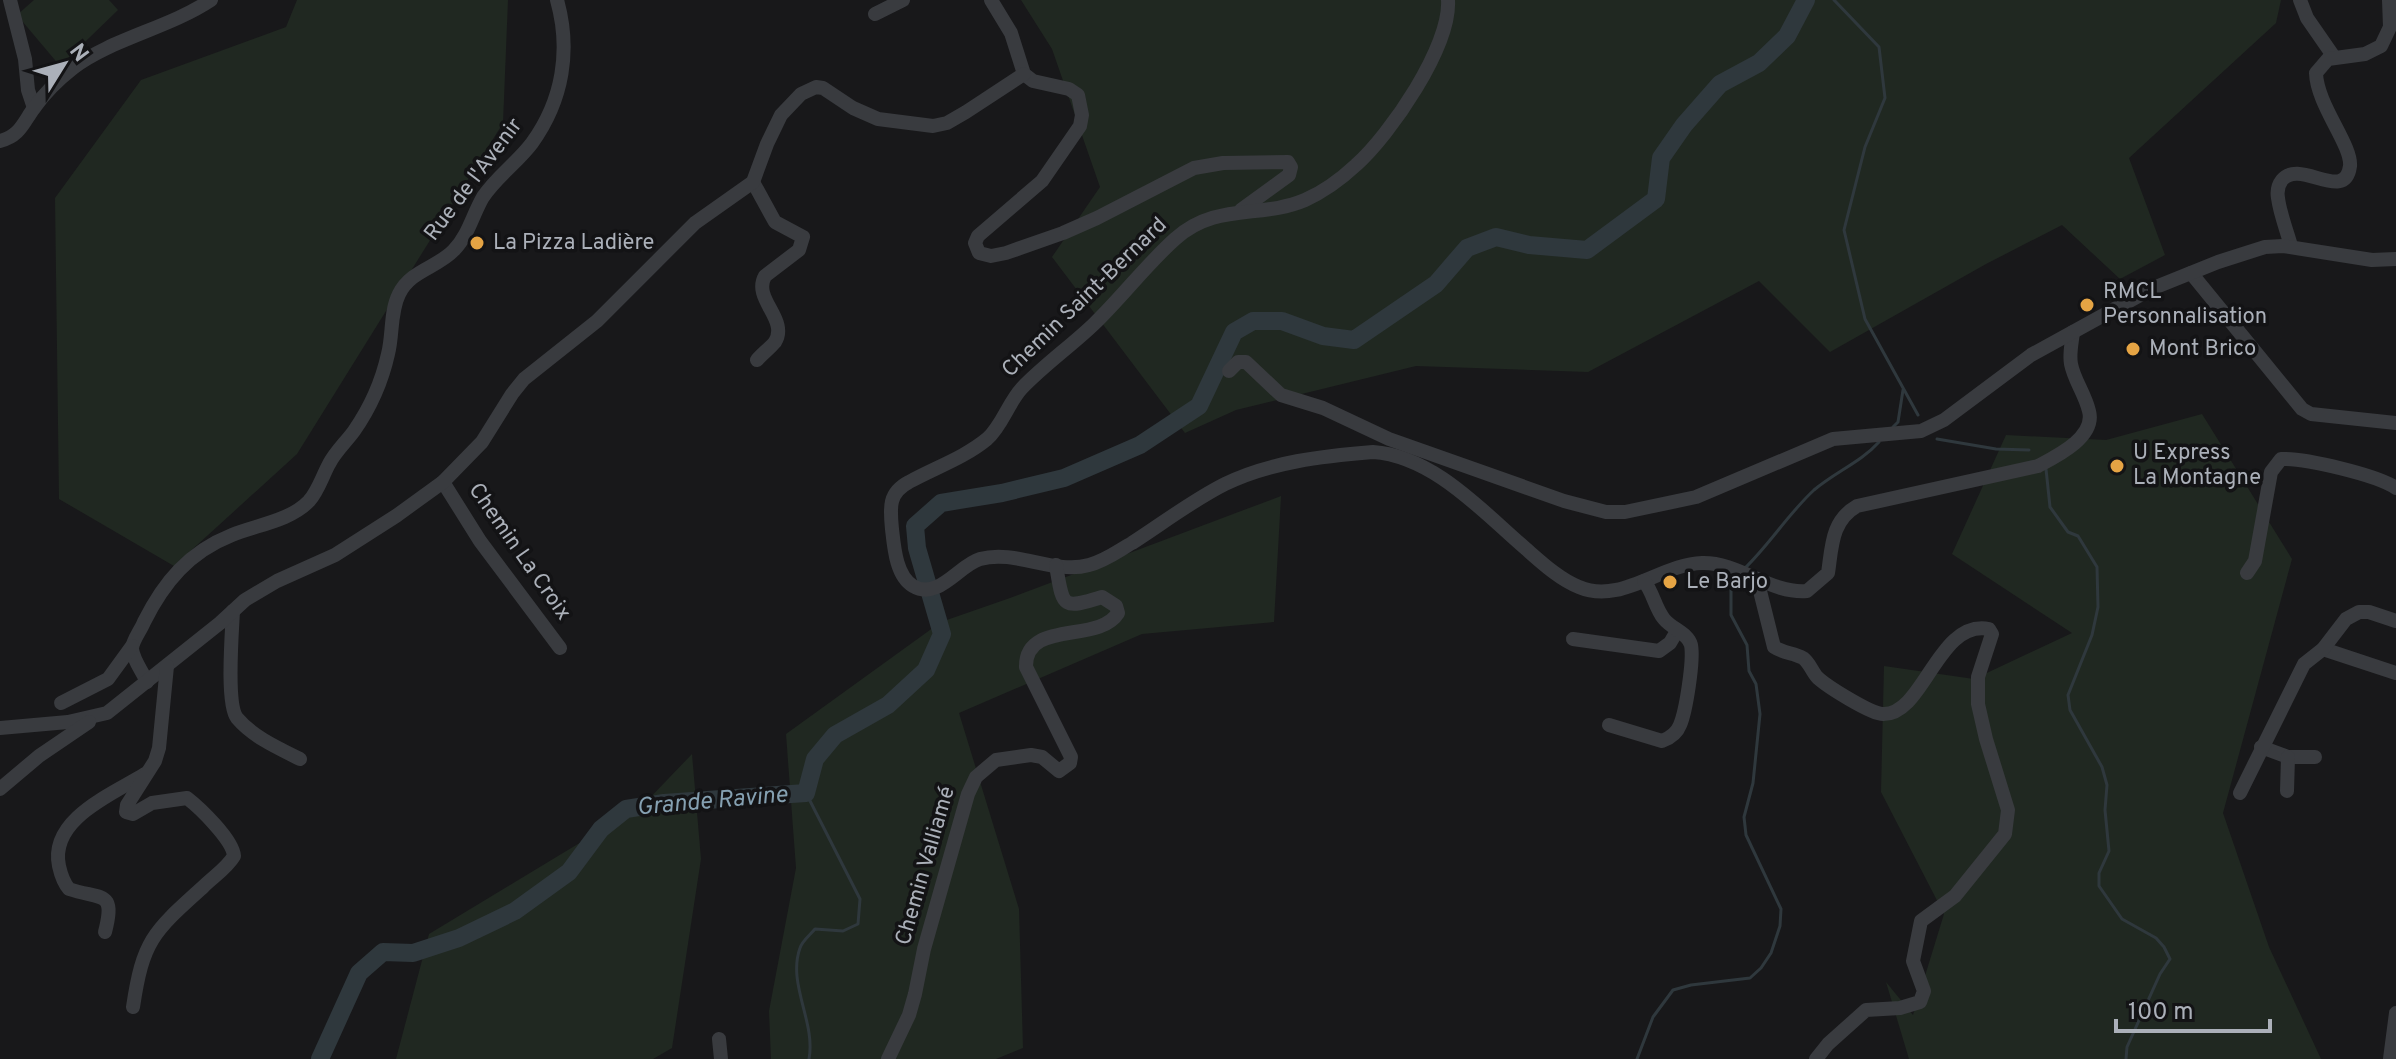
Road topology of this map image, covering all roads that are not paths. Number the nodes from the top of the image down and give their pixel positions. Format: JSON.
{"nodes":[{"id":1,"x":10,"y":0,"type":"edge"},
{"id":2,"x":211,"y":0,"type":"edge"},
{"id":3,"x":557,"y":0,"type":"edge"},
{"id":4,"x":903,"y":0,"type":"edge"},
{"id":5,"x":991,"y":0,"type":"edge"},
{"id":6,"x":1448,"y":0,"type":"edge"},
{"id":7,"x":2300,"y":0,"type":"edge"},
{"id":8,"x":2389,"y":0,"type":"edge"},
{"id":9,"x":875,"y":14,"type":"dead end"},
{"id":10,"x":2393,"y":26,"type":"edge"},
{"id":11,"x":2334,"y":57,"type":"junction"},
{"id":12,"x":1024,"y":74,"type":"junction"},
{"id":13,"x":34,"y":108,"type":"junction"},
{"id":14,"x":0,"y":141,"type":"edge"},
{"id":15,"x":753,"y":182,"type":"junction"},
{"id":16,"x":1241,"y":210,"type":"junction"},
{"id":17,"x":2291,"y":246,"type":"junction"},
{"id":18,"x":2396,"y":259,"type":"edge"},
{"id":19,"x":2191,"y":273,"type":"junction"},
{"id":20,"x":2073,"y":332,"type":"junction"},
{"id":21,"x":757,"y":360,"type":"dead end"},
{"id":22,"x":1229,"y":371,"type":"dead end"},
{"id":23,"x":2396,"y":423,"type":"edge"},
{"id":24,"x":1440,"y":455,"type":"junction"},
{"id":25,"x":1408,"y":459,"type":"junction"},
{"id":26,"x":1440,"y":478,"type":"junction"},
{"id":27,"x":443,"y":482,"type":"junction"},
{"id":28,"x":2396,"y":488,"type":"edge"},
{"id":29,"x":1056,"y":565,"type":"junction"},
{"id":30,"x":2247,"y":573,"type":"dead end"},
{"id":31,"x":1744,"y":574,"type":"junction"},
{"id":32,"x":1644,"y":581,"type":"junction"},
{"id":33,"x":233,"y":611,"type":"junction"},
{"id":34,"x":2396,"y":621,"type":"edge"},
{"id":35,"x":1677,"y":631,"type":"junction"},
{"id":36,"x":1573,"y":639,"type":"dead end"},
{"id":37,"x":132,"y":646,"type":"junction"},
{"id":38,"x":560,"y":648,"type":"dead end"},
{"id":39,"x":2323,"y":649,"type":"junction"},
{"id":40,"x":167,"y":666,"type":"junction"},
{"id":41,"x":2396,"y":673,"type":"edge"},
{"id":42,"x":147,"y":682,"type":"junction"},
{"id":43,"x":61,"y":703,"type":"dead end"},
{"id":44,"x":97,"y":717,"type":"junction"},
{"id":45,"x":1609,"y":725,"type":"dead end"},
{"id":46,"x":0,"y":728,"type":"edge"},
{"id":47,"x":2261,"y":747,"type":"junction"},
{"id":48,"x":2288,"y":757,"type":"junction"},
{"id":49,"x":2315,"y":757,"type":"dead end"},
{"id":50,"x":300,"y":759,"type":"dead end"},
{"id":51,"x":148,"y":771,"type":"junction"},
{"id":52,"x":0,"y":789,"type":"edge"},
{"id":53,"x":2287,"y":791,"type":"dead end"},
{"id":54,"x":2240,"y":793,"type":"dead end"},
{"id":55,"x":105,"y":932,"type":"dead end"},
{"id":56,"x":133,"y":1007,"type":"dead end"},
{"id":57,"x":2396,"y":1013,"type":"edge"},
{"id":58,"x":719,"y":1039,"type":"dead end"},
{"id":59,"x":721,"y":1059,"type":"edge"},
{"id":60,"x":888,"y":1059,"type":"edge"},
{"id":61,"x":1816,"y":1059,"type":"edge"},
{"id":62,"x":2390,"y":1059,"type":"edge"}],
"edges":[{"from":1,"to":13,"type":"street"},
{"from":2,"to":13,"type":"street"},
{"from":3,"to":37,"type":"street","name":"Rue de l'Avenir"},
{"from":4,"to":9,"type":"street"},
{"from":5,"to":12,"type":"street"},
{"from":6,"to":16,"type":"street","name":"Chemin Saint-Bernard"},
{"from":7,"to":11,"type":"street"},
{"from":8,"to":10,"type":"street"},
{"from":10,"to":11,"type":"street"},
{"from":11,"to":17,"type":"street"},
{"from":12,"to":15,"type":"street"},
{"from":12,"to":16,"type":"street"},
{"from":13,"to":14,"type":"street"},
{"from":15,"to":21,"type":"street"},
{"from":15,"to":27,"type":"street"},
{"from":16,"to":29,"type":"street","name":"Chemin Saint-Bernard"},
{"from":17,"to":18,"type":"street"},
{"from":17,"to":19,"type":"street"},
{"from":19,"to":20,"type":"street"},
{"from":19,"to":23,"type":"street"},
{"from":20,"to":24,"type":"street"},
{"from":20,"to":31,"type":"street"},
{"from":22,"to":24,"type":"street"},
{"from":24,"to":25,"type":"street"},
{"from":24,"to":26,"type":"street"},
{"from":25,"to":26,"type":"street"},
{"from":25,"to":29,"type":"street","name":"Chemin Saint-Bernard"},
{"from":26,"to":32,"type":"street"},
{"from":27,"to":33,"type":"street"},
{"from":27,"to":38,"type":"street","name":"Chemin La Croix"},
{"from":28,"to":30,"type":"street"},
{"from":29,"to":60,"type":"street","name":"Chemin Valliamé"},
{"from":31,"to":32,"type":"street"},
{"from":31,"to":61,"type":"street"},
{"from":32,"to":35,"type":"street"},
{"from":33,"to":40,"type":"street"},
{"from":33,"to":50,"type":"street"},
{"from":34,"to":39,"type":"street"},
{"from":35,"to":36,"type":"street"},
{"from":35,"to":45,"type":"street"},
{"from":37,"to":42,"type":"street"},
{"from":37,"to":43,"type":"street","name":"Rue de l'Avenir"},
{"from":39,"to":41,"type":"street"},
{"from":39,"to":47,"type":"street"},
{"from":40,"to":42,"type":"street"},
{"from":40,"to":51,"type":"street"},
{"from":42,"to":44,"type":"street"},
{"from":44,"to":46,"type":"street"},
{"from":44,"to":52,"type":"street"},
{"from":47,"to":48,"type":"street"},
{"from":47,"to":54,"type":"street"},
{"from":48,"to":49,"type":"street"},
{"from":48,"to":53,"type":"street"},
{"from":51,"to":55,"type":"street"},
{"from":51,"to":56,"type":"street"},
{"from":57,"to":62,"type":"street"},
{"from":58,"to":59,"type":"street"}]}
